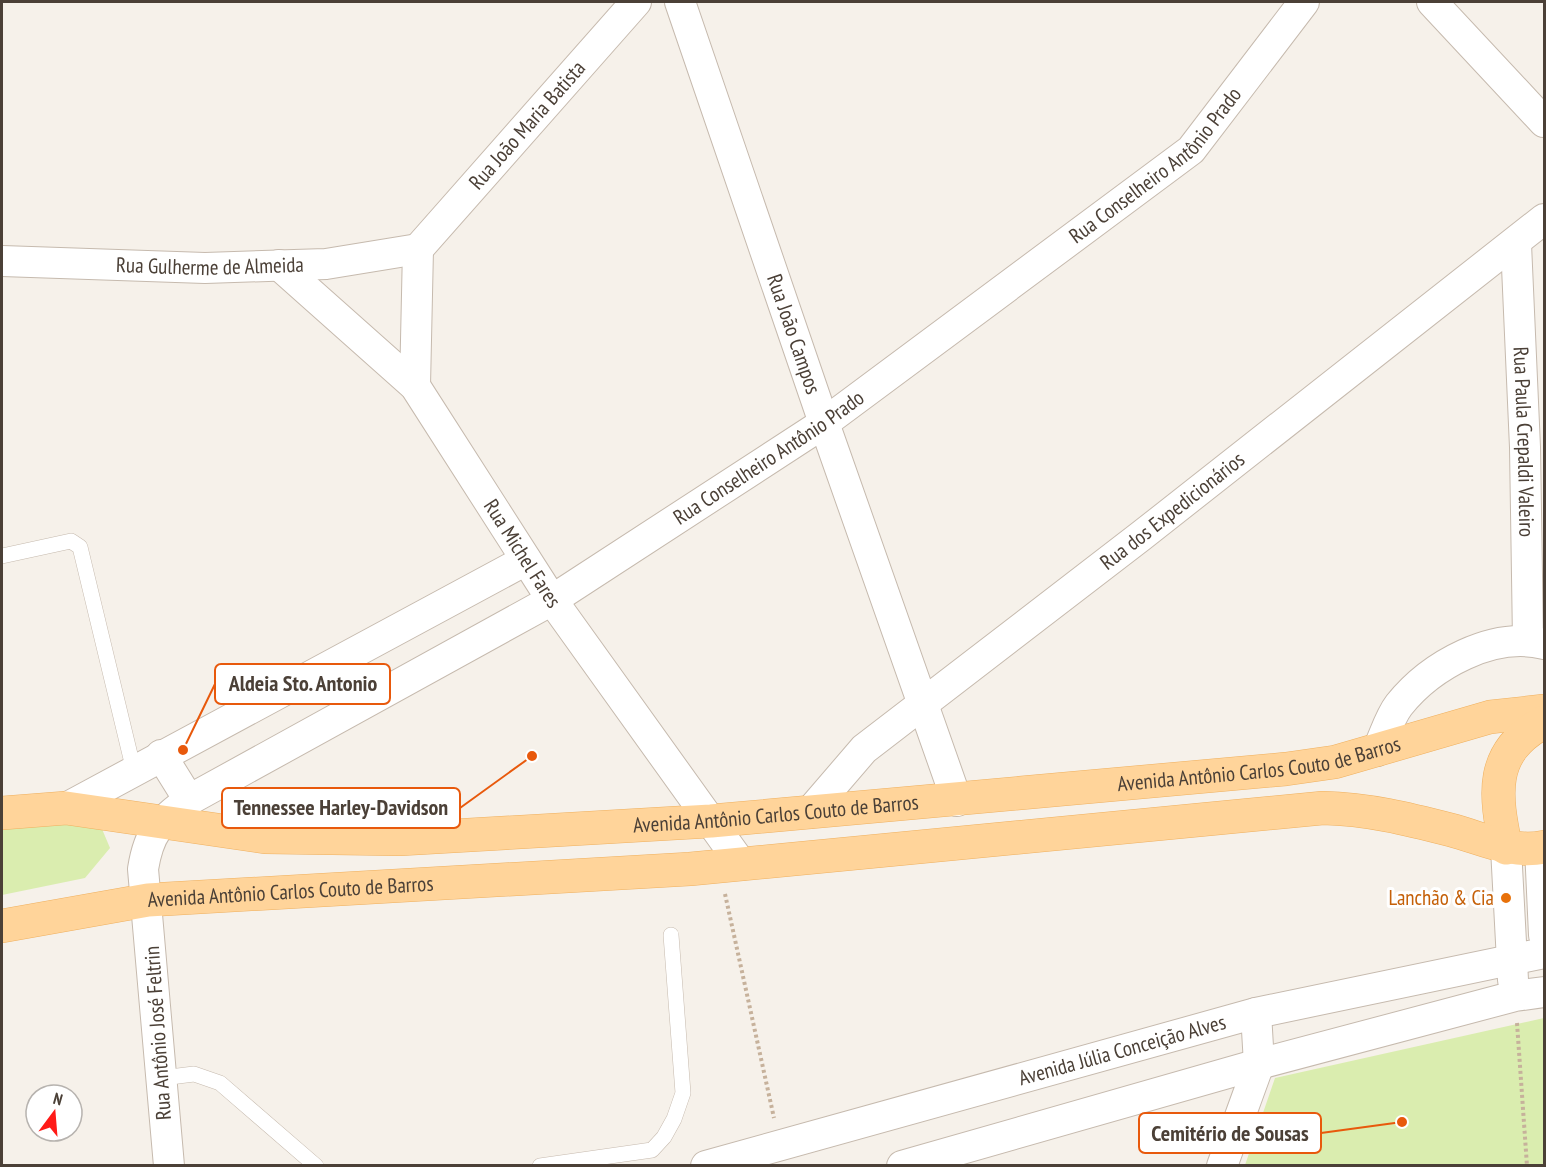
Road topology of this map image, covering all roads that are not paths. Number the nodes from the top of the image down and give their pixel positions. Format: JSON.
{"nodes":[{"id":1,"x":636,"y":2,"type":"edge"},
{"id":2,"x":680,"y":2,"type":"edge"},
{"id":3,"x":1304,"y":2,"type":"edge"},
{"id":4,"x":1432,"y":2,"type":"edge"},
{"id":5,"x":1545,"y":122,"type":"edge"},
{"id":6,"x":1545,"y":219,"type":"edge"},
{"id":7,"x":1516,"y":244,"type":"junction"},
{"id":8,"x":418,"y":249,"type":"junction"},
{"id":9,"x":2,"y":261,"type":"edge"},
{"id":10,"x":279,"y":265,"type":"junction"},
{"id":11,"x":415,"y":386,"type":"junction"},
{"id":12,"x":824,"y":423,"type":"junction"},
{"id":13,"x":1535,"y":446,"type":"edge"},
{"id":14,"x":2,"y":556,"type":"edge"},
{"id":15,"x":526,"y":560,"type":"junction"},
{"id":16,"x":552,"y":600,"type":"junction"},
{"id":17,"x":1536,"y":642,"type":"edge"},
{"id":18,"x":922,"y":706,"type":"junction"},
{"id":19,"x":1545,"y":711,"type":"edge"},
{"id":20,"x":1545,"y":722,"type":"edge"},
{"id":21,"x":1377,"y":751,"type":"junction"},
{"id":22,"x":161,"y":755,"type":"junction"},
{"id":23,"x":134,"y":771,"type":"junction"},
{"id":24,"x":189,"y":800,"type":"junction"},
{"id":25,"x":957,"y":801,"type":"junction"},
{"id":26,"x":66,"y":808,"type":"junction"},
{"id":27,"x":2,"y":813,"type":"edge"},
{"id":28,"x":809,"y":813,"type":"junction"},
{"id":29,"x":711,"y":821,"type":"junction"},
{"id":30,"x":159,"y":823,"type":"junction"},
{"id":31,"x":1542,"y":847,"type":"edge"},
{"id":32,"x":1506,"y":848,"type":"junction"},
{"id":33,"x":730,"y":866,"type":"junction"},
{"id":34,"x":148,"y":900,"type":"junction"},
{"id":35,"x":2,"y":926,"type":"edge"},
{"id":36,"x":671,"y":935,"type":"dead end"},
{"id":37,"x":1545,"y":935,"type":"edge"},
{"id":38,"x":1545,"y":953,"type":"edge"},
{"id":39,"x":1512,"y":959,"type":"junction"},
{"id":40,"x":1545,"y":992,"type":"edge"},
{"id":41,"x":1515,"y":996,"type":"junction"},
{"id":42,"x":1256,"y":1013,"type":"junction"},
{"id":43,"x":1259,"y":1064,"type":"junction"},
{"id":44,"x":162,"y":1078,"type":"junction"},
{"id":45,"x":169,"y":1166,"type":"edge"},
{"id":46,"x":316,"y":1166,"type":"edge"},
{"id":47,"x":540,"y":1166,"type":"edge"},
{"id":48,"x":706,"y":1166,"type":"edge"},
{"id":49,"x":902,"y":1166,"type":"edge"},
{"id":50,"x":1222,"y":1166,"type":"edge"}],
"edges":[{"from":1,"to":8,"type":"street","name":"Rua João Maria Batista"},
{"from":2,"to":12,"type":"street","name":"Rua João Campos"},
{"from":3,"to":12,"type":"street","name":"Rua Conselheiro Antônio Prado"},
{"from":4,"to":5,"type":"street"},
{"from":6,"to":7,"type":"street","name":"Rua dos Expedicionários"},
{"from":7,"to":13,"type":"street","name":"Rua Paula Crepaldi Valeiro"},
{"from":7,"to":18,"type":"street","name":"Rua dos Expedicionários"},
{"from":8,"to":10,"type":"street","name":"Rua Gulherme de Almeida"},
{"from":8,"to":11,"type":"street"},
{"from":9,"to":10,"type":"street","name":"Rua Gulherme de Almeida"},
{"from":10,"to":11,"type":"street","name":"Rua Michel Fares"},
{"from":11,"to":15,"type":"street","name":"Rua Michel Fares"},
{"from":12,"to":16,"type":"street","name":"Rua Conselheiro Antônio Prado"},
{"from":12,"to":18,"type":"street","name":"Rua João Campos"},
{"from":13,"to":17,"type":"street","name":"Rua Paula Crepaldi Valeiro"},
{"from":14,"to":23,"type":"lane"},
{"from":15,"to":16,"type":"street","name":"Rua Michel Fares"},
{"from":15,"to":22,"type":"street"},
{"from":16,"to":24,"type":"street","name":"Rua Conselheiro Antônio Prado"},
{"from":16,"to":29,"type":"street","name":"Rua Michel Fares"},
{"from":17,"to":21,"type":"street"},
{"from":18,"to":25,"type":"street","name":"Rua João Campos"},
{"from":18,"to":28,"type":"street","name":"Rua dos Expedicionários"},
{"from":19,"to":21,"type":"main road","name":"Avenida Antônio Carlos Couto de Barros"},
{"from":20,"to":32,"type":"main road"},
{"from":21,"to":25,"type":"main road","name":"Avenida Antônio Carlos Couto de Barros"},
{"from":22,"to":23,"type":"street"},
{"from":22,"to":24,"type":"street"},
{"from":23,"to":26,"type":"street"},
{"from":24,"to":30,"type":"street","name":"Rua Conselheiro Antônio Prado"},
{"from":25,"to":28,"type":"main road","name":"Avenida Antônio Carlos Couto de Barros"},
{"from":26,"to":27,"type":"main road","name":"Avenida Antônio Carlos Couto de Barros"},
{"from":26,"to":30,"type":"main road","name":"Avenida Antônio Carlos Couto de Barros"},
{"from":28,"to":29,"type":"main road","name":"Avenida Antônio Carlos Couto de Barros"},
{"from":29,"to":30,"type":"main road","name":"Avenida Antônio Carlos Couto de Barros"},
{"from":29,"to":33,"type":"street","name":"Rua Michel Fares"},
{"from":30,"to":34,"type":"street","name":"Rua Antônio José Feltrin"},
{"from":31,"to":32,"type":"main road","name":"Avenida Antônio Carlos Couto de Barros"},
{"from":31,"to":37,"type":"street"},
{"from":32,"to":33,"type":"main road","name":"Avenida Antônio Carlos Couto de Barros"},
{"from":32,"to":39,"type":"street"},
{"from":33,"to":34,"type":"main road","name":"Avenida Antônio Carlos Couto de Barros"},
{"from":34,"to":35,"type":"main road","name":"Avenida Antônio Carlos Couto de Barros"},
{"from":34,"to":44,"type":"street","name":"Rua Antônio José Feltrin"},
{"from":36,"to":47,"type":"lane"},
{"from":38,"to":39,"type":"street","name":"Avenida Júlia Conceição Alves"},
{"from":39,"to":41,"type":"street"},
{"from":39,"to":42,"type":"street","name":"Avenida Júlia Conceição Alves"},
{"from":40,"to":41,"type":"street"},
{"from":41,"to":43,"type":"street"},
{"from":42,"to":43,"type":"street"},
{"from":42,"to":48,"type":"street","name":"Avenida Júlia Conceição Alves"},
{"from":43,"to":49,"type":"street"},
{"from":43,"to":50,"type":"street"},
{"from":44,"to":45,"type":"street","name":"Rua Antônio José Feltrin"},
{"from":44,"to":46,"type":"lane"}]}
